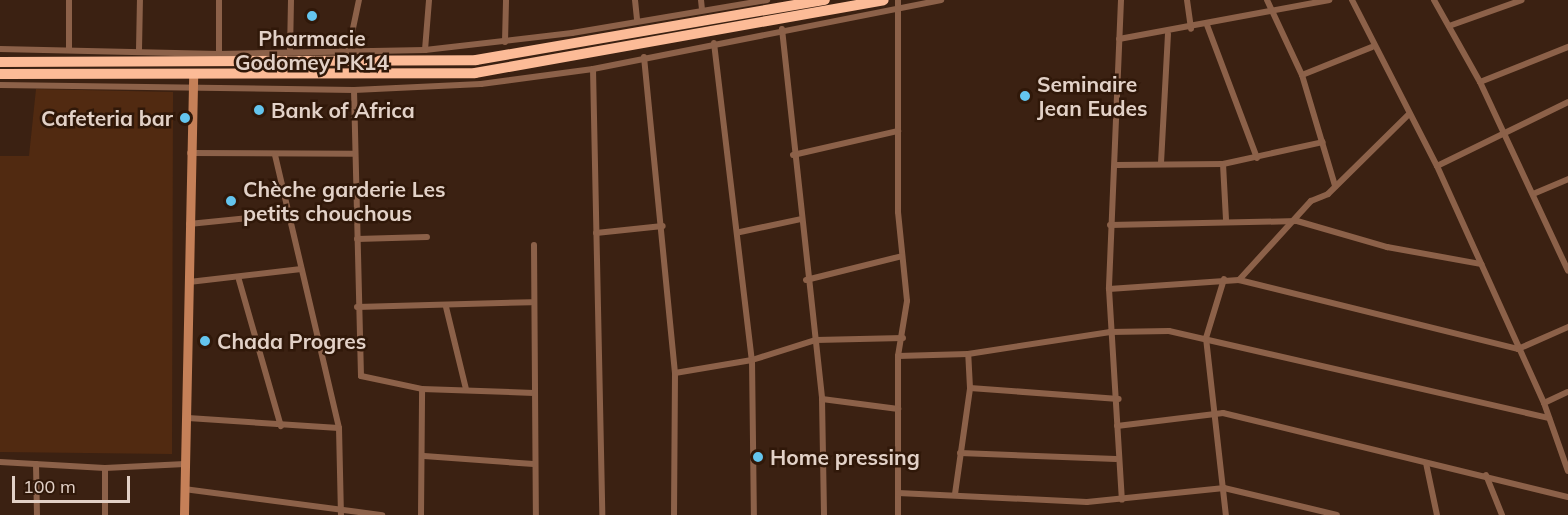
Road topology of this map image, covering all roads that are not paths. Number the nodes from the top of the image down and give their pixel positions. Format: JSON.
{"nodes":[{"id":1,"x":69,"y":0,"type":"edge"},
{"id":2,"x":141,"y":0,"type":"edge"},
{"id":3,"x":219,"y":0,"type":"edge"},
{"id":4,"x":291,"y":0,"type":"edge"},
{"id":5,"x":359,"y":0,"type":"edge"},
{"id":6,"x":429,"y":0,"type":"edge"},
{"id":7,"x":506,"y":0,"type":"edge"},
{"id":8,"x":635,"y":0,"type":"edge"},
{"id":9,"x":701,"y":0,"type":"edge"},
{"id":10,"x":767,"y":0,"type":"edge"},
{"id":11,"x":825,"y":0,"type":"edge"},
{"id":12,"x":884,"y":0,"type":"edge"},
{"id":13,"x":941,"y":0,"type":"edge"},
{"id":14,"x":1121,"y":0,"type":"edge"},
{"id":15,"x":1187,"y":0,"type":"edge"},
{"id":16,"x":1267,"y":0,"type":"edge"},
{"id":17,"x":1329,"y":0,"type":"edge"},
{"id":18,"x":1352,"y":0,"type":"edge"},
{"id":19,"x":1434,"y":0,"type":"edge"},
{"id":20,"x":1522,"y":0,"type":"edge"},
{"id":21,"x":898,"y":4,"type":"edge"},
{"id":22,"x":702,"y":10,"type":"junction"},
{"id":23,"x":1272,"y":13,"type":"junction"},
{"id":24,"x":637,"y":20,"type":"junction"},
{"id":25,"x":1207,"y":25,"type":"junction"},
{"id":26,"x":1449,"y":26,"type":"junction"},
{"id":27,"x":782,"y":28,"type":"junction"},
{"id":28,"x":1191,"y":29,"type":"junction"},
{"id":29,"x":1168,"y":34,"type":"junction"},
{"id":30,"x":1119,"y":39,"type":"junction"},
{"id":31,"x":505,"y":42,"type":"junction"},
{"id":32,"x":714,"y":43,"type":"junction"},
{"id":33,"x":1372,"y":47,"type":"junction"},
{"id":34,"x":1568,"y":47,"type":"edge"},
{"id":35,"x":0,"y":49,"type":"edge"},
{"id":36,"x":69,"y":50,"type":"junction"},
{"id":37,"x":139,"y":50,"type":"junction"},
{"id":38,"x":425,"y":50,"type":"junction"},
{"id":39,"x":290,"y":52,"type":"junction"},
{"id":40,"x":348,"y":52,"type":"junction"},
{"id":41,"x":219,"y":54,"type":"junction"},
{"id":42,"x":645,"y":57,"type":"junction"},
{"id":43,"x":0,"y":62,"type":"edge"},
{"id":44,"x":593,"y":69,"type":"junction"},
{"id":45,"x":0,"y":74,"type":"edge"},
{"id":46,"x":1302,"y":75,"type":"junction"},
{"id":47,"x":193,"y":82,"type":"junction"},
{"id":48,"x":1480,"y":82,"type":"junction"},
{"id":49,"x":0,"y":85,"type":"edge"},
{"id":50,"x":354,"y":90,"type":"junction"},
{"id":51,"x":1568,"y":102,"type":"edge"},
{"id":52,"x":1409,"y":114,"type":"junction"},
{"id":53,"x":898,"y":131,"type":"junction"},
{"id":54,"x":1502,"y":134,"type":"junction"},
{"id":55,"x":1323,"y":142,"type":"junction"},
{"id":56,"x":189,"y":153,"type":"junction"},
{"id":57,"x":355,"y":154,"type":"junction"},
{"id":58,"x":793,"y":154,"type":"junction"},
{"id":59,"x":275,"y":155,"type":"junction"},
{"id":60,"x":1257,"y":158,"type":"junction"},
{"id":61,"x":1161,"y":163,"type":"junction"},
{"id":62,"x":1223,"y":164,"type":"junction"},
{"id":63,"x":1116,"y":165,"type":"junction"},
{"id":64,"x":1437,"y":165,"type":"junction"},
{"id":65,"x":1568,"y":179,"type":"edge"},
{"id":66,"x":1335,"y":186,"type":"junction"},
{"id":67,"x":1533,"y":194,"type":"junction"},
{"id":68,"x":287,"y":214,"type":"junction"},
{"id":69,"x":801,"y":219,"type":"junction"},
{"id":70,"x":1226,"y":220,"type":"junction"},
{"id":71,"x":1297,"y":221,"type":"junction"},
{"id":72,"x":189,"y":224,"type":"junction"},
{"id":73,"x":1110,"y":225,"type":"junction"},
{"id":74,"x":663,"y":226,"type":"junction"},
{"id":75,"x":740,"y":232,"type":"junction"},
{"id":76,"x":596,"y":233,"type":"junction"},
{"id":77,"x":427,"y":237,"type":"dead end"},
{"id":78,"x":357,"y":239,"type":"junction"},
{"id":79,"x":534,"y":245,"type":"dead end"},
{"id":80,"x":902,"y":256,"type":"junction"},
{"id":81,"x":1565,"y":256,"type":"edge"},
{"id":82,"x":1481,"y":264,"type":"junction"},
{"id":83,"x":301,"y":269,"type":"junction"},
{"id":84,"x":1568,"y":271,"type":"edge"},
{"id":85,"x":1224,"y":279,"type":"junction"},
{"id":86,"x":238,"y":280,"type":"junction"},
{"id":87,"x":806,"y":280,"type":"junction"},
{"id":88,"x":1239,"y":280,"type":"junction"},
{"id":89,"x":189,"y":282,"type":"junction"},
{"id":90,"x":1109,"y":289,"type":"junction"},
{"id":91,"x":531,"y":302,"type":"junction"},
{"id":92,"x":357,"y":306,"type":"junction"},
{"id":93,"x":446,"y":306,"type":"junction"},
{"id":94,"x":1568,"y":327,"type":"edge"},
{"id":95,"x":1110,"y":332,"type":"junction"},
{"id":96,"x":1206,"y":338,"type":"junction"},
{"id":97,"x":903,"y":339,"type":"junction"},
{"id":98,"x":816,"y":340,"type":"junction"},
{"id":99,"x":1518,"y":349,"type":"junction"},
{"id":100,"x":968,"y":354,"type":"junction"},
{"id":101,"x":898,"y":356,"type":"junction"},
{"id":102,"x":752,"y":360,"type":"junction"},
{"id":103,"x":675,"y":373,"type":"junction"},
{"id":104,"x":970,"y":388,"type":"junction"},
{"id":105,"x":422,"y":389,"type":"junction"},
{"id":106,"x":466,"y":389,"type":"junction"},
{"id":107,"x":1568,"y":392,"type":"edge"},
{"id":108,"x":534,"y":393,"type":"junction"},
{"id":109,"x":822,"y":399,"type":"junction"},
{"id":110,"x":1119,"y":399,"type":"junction"},
{"id":111,"x":1544,"y":403,"type":"junction"},
{"id":112,"x":898,"y":409,"type":"junction"},
{"id":113,"x":1215,"y":412,"type":"junction"},
{"id":114,"x":188,"y":418,"type":"junction"},
{"id":115,"x":1549,"y":418,"type":"junction"},
{"id":116,"x":281,"y":426,"type":"junction"},
{"id":117,"x":1117,"y":426,"type":"junction"},
{"id":118,"x":339,"y":428,"type":"junction"},
{"id":119,"x":960,"y":453,"type":"junction"},
{"id":120,"x":424,"y":456,"type":"junction"},
{"id":121,"x":1116,"y":459,"type":"junction"},
{"id":122,"x":0,"y":462,"type":"edge"},
{"id":123,"x":1426,"y":463,"type":"junction"},
{"id":124,"x":36,"y":464,"type":"junction"},
{"id":125,"x":185,"y":464,"type":"junction"},
{"id":126,"x":534,"y":464,"type":"junction"},
{"id":127,"x":105,"y":468,"type":"junction"},
{"id":128,"x":1568,"y":471,"type":"edge"},
{"id":129,"x":1486,"y":475,"type":"junction"},
{"id":130,"x":1224,"y":488,"type":"junction"},
{"id":131,"x":184,"y":489,"type":"junction"},
{"id":132,"x":898,"y":493,"type":"junction"},
{"id":133,"x":956,"y":494,"type":"junction"},
{"id":134,"x":1568,"y":497,"type":"edge"},
{"id":135,"x":1122,"y":500,"type":"junction"},
{"id":136,"x":342,"y":506,"type":"junction"},
{"id":137,"x":37,"y":515,"type":"edge"},
{"id":138,"x":105,"y":515,"type":"edge"},
{"id":139,"x":184,"y":515,"type":"edge"},
{"id":140,"x":341,"y":515,"type":"edge"},
{"id":141,"x":382,"y":515,"type":"edge"},
{"id":142,"x":421,"y":515,"type":"edge"},
{"id":143,"x":536,"y":515,"type":"edge"},
{"id":144,"x":602,"y":515,"type":"edge"},
{"id":145,"x":674,"y":515,"type":"edge"},
{"id":146,"x":754,"y":515,"type":"edge"},
{"id":147,"x":824,"y":515,"type":"edge"},
{"id":148,"x":898,"y":515,"type":"edge"},
{"id":149,"x":1226,"y":515,"type":"edge"},
{"id":150,"x":1337,"y":515,"type":"edge"},
{"id":151,"x":1437,"y":515,"type":"edge"},
{"id":152,"x":1502,"y":515,"type":"edge"}],
"edges":[{"from":1,"to":36,"type":"street"},
{"from":2,"to":37,"type":"street"},
{"from":3,"to":41,"type":"street"},
{"from":4,"to":39,"type":"street"},
{"from":5,"to":40,"type":"street"},
{"from":6,"to":38,"type":"street"},
{"from":7,"to":31,"type":"street"},
{"from":8,"to":24,"type":"street"},
{"from":9,"to":22,"type":"street"},
{"from":10,"to":22,"type":"street"},
{"from":11,"to":43,"type":"highway"},
{"from":12,"to":47,"type":"highway"},
{"from":13,"to":21,"type":"street"},
{"from":14,"to":30,"type":"street"},
{"from":15,"to":28,"type":"street"},
{"from":16,"to":23,"type":"street"},
{"from":17,"to":23,"type":"street"},
{"from":18,"to":33,"type":"street"},
{"from":19,"to":26,"type":"street"},
{"from":20,"to":26,"type":"street"},
{"from":21,"to":27,"type":"street"},
{"from":21,"to":53,"type":"street"},
{"from":22,"to":24,"type":"street"},
{"from":23,"to":25,"type":"street"},
{"from":23,"to":46,"type":"street"},
{"from":24,"to":31,"type":"street"},
{"from":25,"to":28,"type":"street"},
{"from":25,"to":60,"type":"street"},
{"from":26,"to":48,"type":"street"},
{"from":27,"to":32,"type":"street"},
{"from":27,"to":58,"type":"street"},
{"from":28,"to":29,"type":"street"},
{"from":29,"to":30,"type":"street"},
{"from":29,"to":61,"type":"street"},
{"from":30,"to":63,"type":"street"},
{"from":31,"to":38,"type":"street"},
{"from":32,"to":42,"type":"street"},
{"from":32,"to":75,"type":"street"},
{"from":33,"to":46,"type":"street"},
{"from":33,"to":52,"type":"street"},
{"from":34,"to":48,"type":"street"},
{"from":35,"to":36,"type":"street"},
{"from":36,"to":37,"type":"street"},
{"from":37,"to":41,"type":"street"},
{"from":38,"to":40,"type":"street"},
{"from":39,"to":40,"type":"street"},
{"from":39,"to":41,"type":"street"},
{"from":42,"to":44,"type":"street"},
{"from":42,"to":74,"type":"street"},
{"from":44,"to":50,"type":"street"},
{"from":44,"to":76,"type":"street"},
{"from":45,"to":47,"type":"highway"},
{"from":46,"to":55,"type":"street"},
{"from":47,"to":49,"type":"street"},
{"from":47,"to":50,"type":"street"},
{"from":47,"to":56,"type":"main road"},
{"from":48,"to":54,"type":"street"},
{"from":50,"to":57,"type":"street"},
{"from":51,"to":54,"type":"street"},
{"from":52,"to":64,"type":"street"},
{"from":52,"to":66,"type":"street"},
{"from":53,"to":58,"type":"street"},
{"from":53,"to":80,"type":"street"},
{"from":54,"to":64,"type":"street"},
{"from":54,"to":67,"type":"street"},
{"from":55,"to":60,"type":"street"},
{"from":55,"to":66,"type":"street"},
{"from":56,"to":59,"type":"street"},
{"from":56,"to":72,"type":"main road"},
{"from":57,"to":59,"type":"street"},
{"from":57,"to":78,"type":"street"},
{"from":58,"to":69,"type":"street"},
{"from":59,"to":68,"type":"street"},
{"from":60,"to":62,"type":"street"},
{"from":61,"to":62,"type":"street"},
{"from":61,"to":63,"type":"street"},
{"from":62,"to":70,"type":"street"},
{"from":63,"to":73,"type":"street"},
{"from":64,"to":82,"type":"street"},
{"from":65,"to":67,"type":"street"},
{"from":66,"to":71,"type":"street"},
{"from":67,"to":81,"type":"street"},
{"from":68,"to":72,"type":"street"},
{"from":68,"to":83,"type":"street"},
{"from":69,"to":75,"type":"street"},
{"from":69,"to":87,"type":"street"},
{"from":70,"to":71,"type":"street"},
{"from":70,"to":73,"type":"street"},
{"from":71,"to":82,"type":"street"},
{"from":71,"to":88,"type":"street"},
{"from":72,"to":89,"type":"main road"},
{"from":73,"to":90,"type":"street"},
{"from":74,"to":76,"type":"street"},
{"from":74,"to":103,"type":"street"},
{"from":75,"to":102,"type":"street"},
{"from":76,"to":144,"type":"street"},
{"from":77,"to":78,"type":"street"},
{"from":78,"to":92,"type":"street"},
{"from":79,"to":91,"type":"street"},
{"from":80,"to":87,"type":"street"},
{"from":80,"to":97,"type":"street"},
{"from":81,"to":84,"type":"street"},
{"from":82,"to":99,"type":"street"},
{"from":83,"to":86,"type":"street"},
{"from":83,"to":118,"type":"street"},
{"from":85,"to":88,"type":"street"},
{"from":85,"to":90,"type":"street"},
{"from":85,"to":96,"type":"street"},
{"from":86,"to":89,"type":"street"},
{"from":86,"to":116,"type":"street"},
{"from":87,"to":98,"type":"street"},
{"from":88,"to":99,"type":"street"},
{"from":89,"to":114,"type":"main road"},
{"from":90,"to":95,"type":"street"},
{"from":91,"to":93,"type":"street"},
{"from":91,"to":108,"type":"street"},
{"from":92,"to":93,"type":"street"},
{"from":92,"to":105,"type":"street"},
{"from":93,"to":106,"type":"street"},
{"from":94,"to":99,"type":"street"},
{"from":95,"to":96,"type":"street"},
{"from":95,"to":100,"type":"street"},
{"from":95,"to":110,"type":"street"},
{"from":96,"to":113,"type":"street"},
{"from":96,"to":115,"type":"street"},
{"from":97,"to":98,"type":"street"},
{"from":97,"to":101,"type":"street"},
{"from":98,"to":102,"type":"street"},
{"from":98,"to":109,"type":"street"},
{"from":99,"to":111,"type":"street"},
{"from":100,"to":101,"type":"street"},
{"from":100,"to":104,"type":"street"},
{"from":101,"to":112,"type":"street"},
{"from":102,"to":103,"type":"street"},
{"from":102,"to":146,"type":"street"},
{"from":103,"to":145,"type":"street"},
{"from":104,"to":110,"type":"street"},
{"from":104,"to":119,"type":"street"},
{"from":105,"to":106,"type":"street"},
{"from":105,"to":120,"type":"street"},
{"from":106,"to":108,"type":"street"},
{"from":107,"to":111,"type":"street"},
{"from":108,"to":126,"type":"street"},
{"from":109,"to":112,"type":"street"},
{"from":109,"to":147,"type":"street"},
{"from":110,"to":117,"type":"street"},
{"from":111,"to":115,"type":"street"},
{"from":112,"to":132,"type":"street"},
{"from":113,"to":117,"type":"street"},
{"from":113,"to":123,"type":"street"},
{"from":113,"to":130,"type":"street"},
{"from":114,"to":116,"type":"street"},
{"from":114,"to":125,"type":"main road"},
{"from":115,"to":128,"type":"street"},
{"from":116,"to":118,"type":"street"},
{"from":117,"to":121,"type":"street"},
{"from":118,"to":136,"type":"street"},
{"from":119,"to":121,"type":"street"},
{"from":119,"to":133,"type":"street"},
{"from":120,"to":126,"type":"street"},
{"from":120,"to":142,"type":"street"},
{"from":121,"to":135,"type":"street"},
{"from":122,"to":124,"type":"street"},
{"from":123,"to":129,"type":"street"},
{"from":123,"to":151,"type":"street"},
{"from":124,"to":127,"type":"street"},
{"from":124,"to":137,"type":"street"},
{"from":125,"to":127,"type":"street"},
{"from":125,"to":131,"type":"main road"},
{"from":126,"to":143,"type":"street"},
{"from":127,"to":138,"type":"street"},
{"from":129,"to":134,"type":"street"},
{"from":129,"to":152,"type":"street"},
{"from":130,"to":135,"type":"street"},
{"from":130,"to":149,"type":"street"},
{"from":130,"to":150,"type":"street"},
{"from":131,"to":136,"type":"street"},
{"from":131,"to":139,"type":"main road"},
{"from":132,"to":133,"type":"street"},
{"from":132,"to":148,"type":"street"},
{"from":133,"to":135,"type":"street"},
{"from":136,"to":140,"type":"street"},
{"from":136,"to":141,"type":"street"}]}
